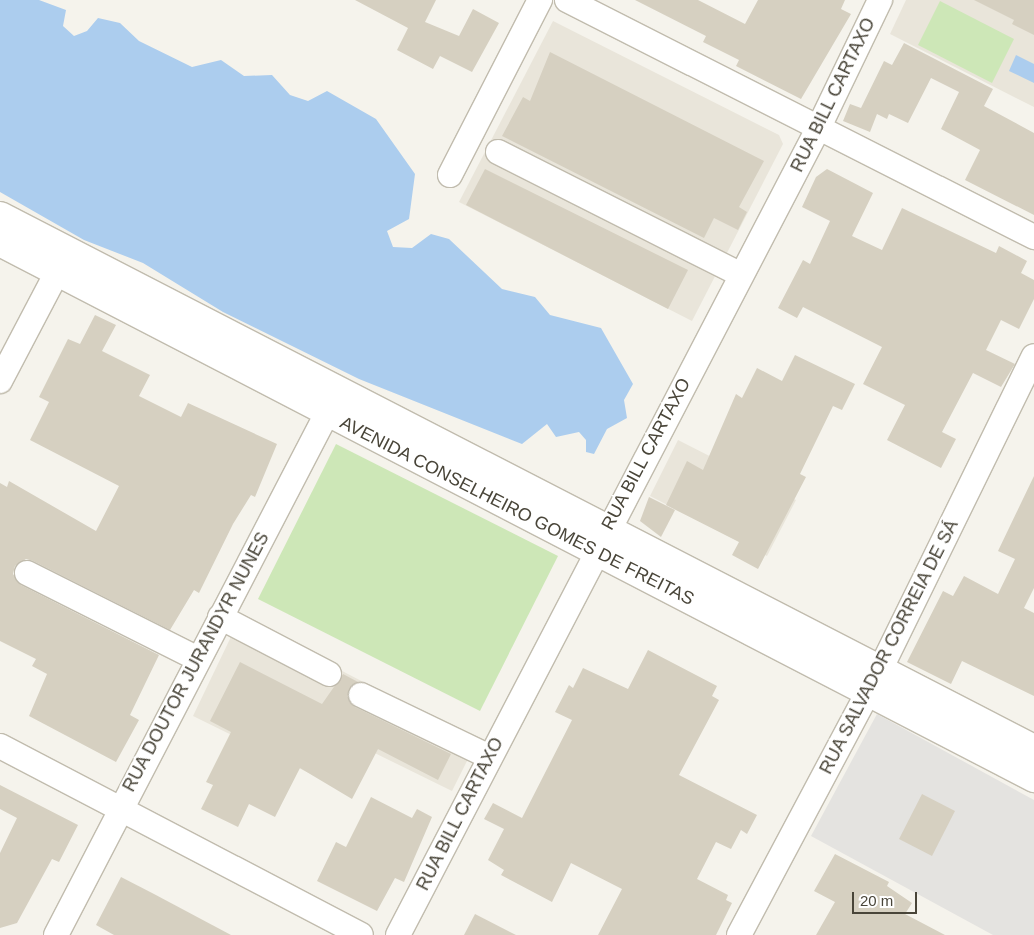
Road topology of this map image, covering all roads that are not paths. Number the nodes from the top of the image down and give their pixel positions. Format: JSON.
{"nodes":[{"id":1,"x":540,"y":0,"type":"edge"},
{"id":2,"x":567,"y":0,"type":"edge"},
{"id":3,"x":880,"y":0,"type":"edge"},
{"id":4,"x":818,"y":130,"type":"junction"},
{"id":5,"x":498,"y":152,"type":"dead end"},
{"id":6,"x":450,"y":174,"type":"dead end"},
{"id":7,"x":0,"y":216,"type":"edge"},
{"id":8,"x":1034,"y":237,"type":"edge"},
{"id":9,"x":0,"y":242,"type":"edge"},
{"id":10,"x":63,"y":261,"type":"junction"},
{"id":11,"x":741,"y":275,"type":"junction"},
{"id":12,"x":1034,"y":356,"type":"edge"},
{"id":13,"x":0,"y":381,"type":"edge"},
{"id":14,"x":333,"y":402,"type":"junction"},
{"id":15,"x":608,"y":526,"type":"junction"},
{"id":16,"x":596,"y":551,"type":"junction"},
{"id":17,"x":27,"y":573,"type":"dead end"},
{"id":18,"x":220,"y":617,"type":"junction"},
{"id":19,"x":198,"y":659,"type":"junction"},
{"id":20,"x":881,"y":668,"type":"junction"},
{"id":21,"x":329,"y":674,"type":"dead end"},
{"id":22,"x":868,"y":693,"type":"junction"},
{"id":23,"x":362,"y":695,"type":"dead end"},
{"id":24,"x":0,"y":746,"type":"edge"},
{"id":25,"x":1034,"y":749,"type":"edge"},
{"id":26,"x":490,"y":757,"type":"junction"},
{"id":27,"x":1034,"y":778,"type":"edge"},
{"id":28,"x":120,"y":808,"type":"junction"},
{"id":29,"x":56,"y":935,"type":"edge"},
{"id":30,"x":361,"y":935,"type":"edge"},
{"id":31,"x":398,"y":935,"type":"edge"},
{"id":32,"x":739,"y":935,"type":"edge"}],
"edges":[{"from":1,"to":6,"type":"street"},
{"from":2,"to":4,"type":"street"},
{"from":3,"to":4,"type":"street","name":"RUA BILL CARTAXO"},
{"from":4,"to":8,"type":"street"},
{"from":4,"to":11,"type":"street","name":"RUA BILL CARTAXO"},
{"from":5,"to":11,"type":"street"},
{"from":7,"to":10,"type":"street","name":"AVENIDA CONSELHEIRO GOMES DE FREITAS"},
{"from":9,"to":10,"type":"street","name":"AVENIDA CONSELHEIRO GOMES DE FREITAS"},
{"from":10,"to":13,"type":"street"},
{"from":10,"to":14,"type":"street","name":"AVENIDA CONSELHEIRO GOMES DE FREITAS"},
{"from":11,"to":15,"type":"street","name":"RUA BILL CARTAXO"},
{"from":12,"to":20,"type":"street","name":"RUA SALVADOR CORREIA DE SÁ"},
{"from":14,"to":15,"type":"street","name":"AVENIDA CONSELHEIRO GOMES DE FREITAS"},
{"from":14,"to":16,"type":"street","name":"AVENIDA CONSELHEIRO GOMES DE FREITAS"},
{"from":14,"to":18,"type":"street","name":"RUA DOUTOR JURANDYR NUNES"},
{"from":15,"to":16,"type":"street","name":"RUA BILL CARTAXO"},
{"from":15,"to":20,"type":"street","name":"AVENIDA CONSELHEIRO GOMES DE FREITAS"},
{"from":16,"to":22,"type":"street","name":"AVENIDA CONSELHEIRO GOMES DE FREITAS"},
{"from":16,"to":26,"type":"street","name":"RUA BILL CARTAXO"},
{"from":17,"to":19,"type":"street"},
{"from":18,"to":19,"type":"street","name":"RUA DOUTOR JURANDYR NUNES"},
{"from":18,"to":21,"type":"street"},
{"from":19,"to":28,"type":"street","name":"RUA DOUTOR JURANDYR NUNES"},
{"from":20,"to":22,"type":"street","name":"RUA SALVADOR CORREIA DE SÁ"},
{"from":20,"to":25,"type":"street","name":"AVENIDA CONSELHEIRO GOMES DE FREITAS"},
{"from":22,"to":27,"type":"street","name":"AVENIDA CONSELHEIRO GOMES DE FREITAS"},
{"from":22,"to":32,"type":"street","name":"RUA SALVADOR CORREIA DE SÁ"},
{"from":23,"to":26,"type":"street"},
{"from":24,"to":28,"type":"street"},
{"from":26,"to":31,"type":"street","name":"RUA BILL CARTAXO"},
{"from":28,"to":29,"type":"street","name":"RUA DOUTOR JURANDYR NUNES"},
{"from":28,"to":30,"type":"street"}]}
